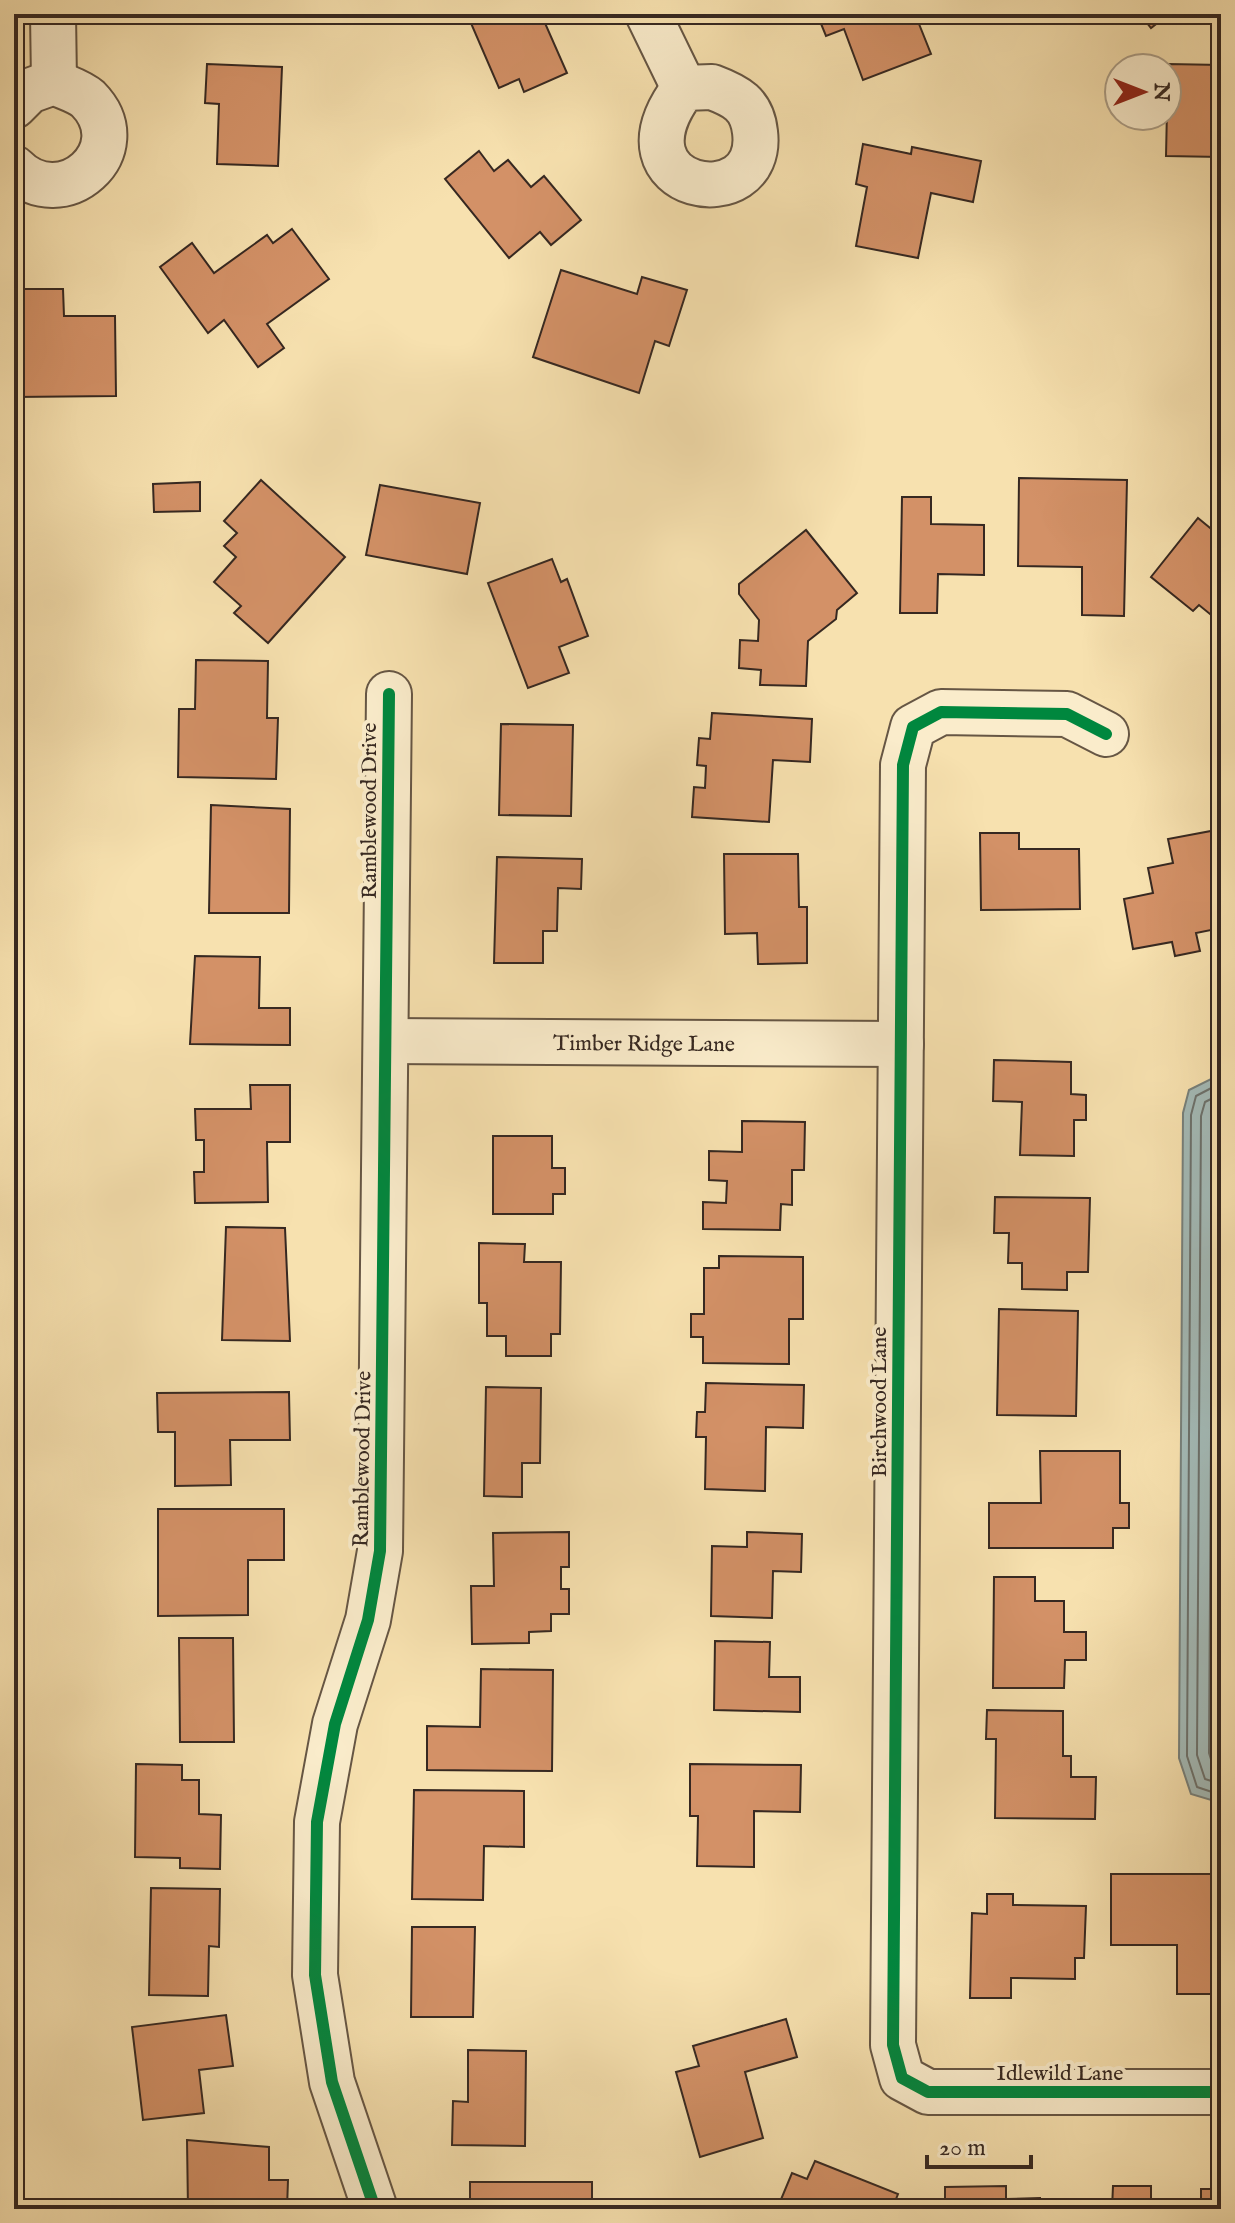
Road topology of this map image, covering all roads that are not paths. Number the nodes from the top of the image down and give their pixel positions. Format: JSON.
{"nodes":[{"id":1,"x":53,"y":14,"type":"edge"},
{"id":2,"x":648,"y":14,"type":"edge"},
{"id":3,"x":54,"y":82,"type":"junction"},
{"id":4,"x":684,"y":88,"type":"dead end"},
{"id":5,"x":14,"y":106,"type":"edge"},
{"id":6,"x":14,"y":168,"type":"edge"},
{"id":7,"x":389,"y":694,"type":"dead end"},
{"id":8,"x":1106,"y":734,"type":"dead end"},
{"id":9,"x":386,"y":1041,"type":"junction"},
{"id":10,"x":901,"y":1044,"type":"junction"},
{"id":11,"x":902,"y":2078,"type":"joint"},
{"id":12,"x":1221,"y":2092,"type":"edge"},
{"id":13,"x":375,"y":2209,"type":"edge"}],
"edges":[{"from":1,"to":3,"type":"street"},
{"from":2,"to":4,"type":"street"},
{"from":3,"to":5,"type":"street"},
{"from":3,"to":6,"type":"street"},
{"from":7,"to":9,"type":"street","name":"Ramblewood Drive"},
{"from":8,"to":10,"type":"street","name":"Birchwood Lane"},
{"from":9,"to":10,"type":"street","name":"Timber Ridge Lane"},
{"from":9,"to":13,"type":"street","name":"Ramblewood Drive"},
{"from":10,"to":11,"type":"street","name":"Birchwood Lane"},
{"from":11,"to":12,"type":"street","name":"Idlewild Lane"}]}
